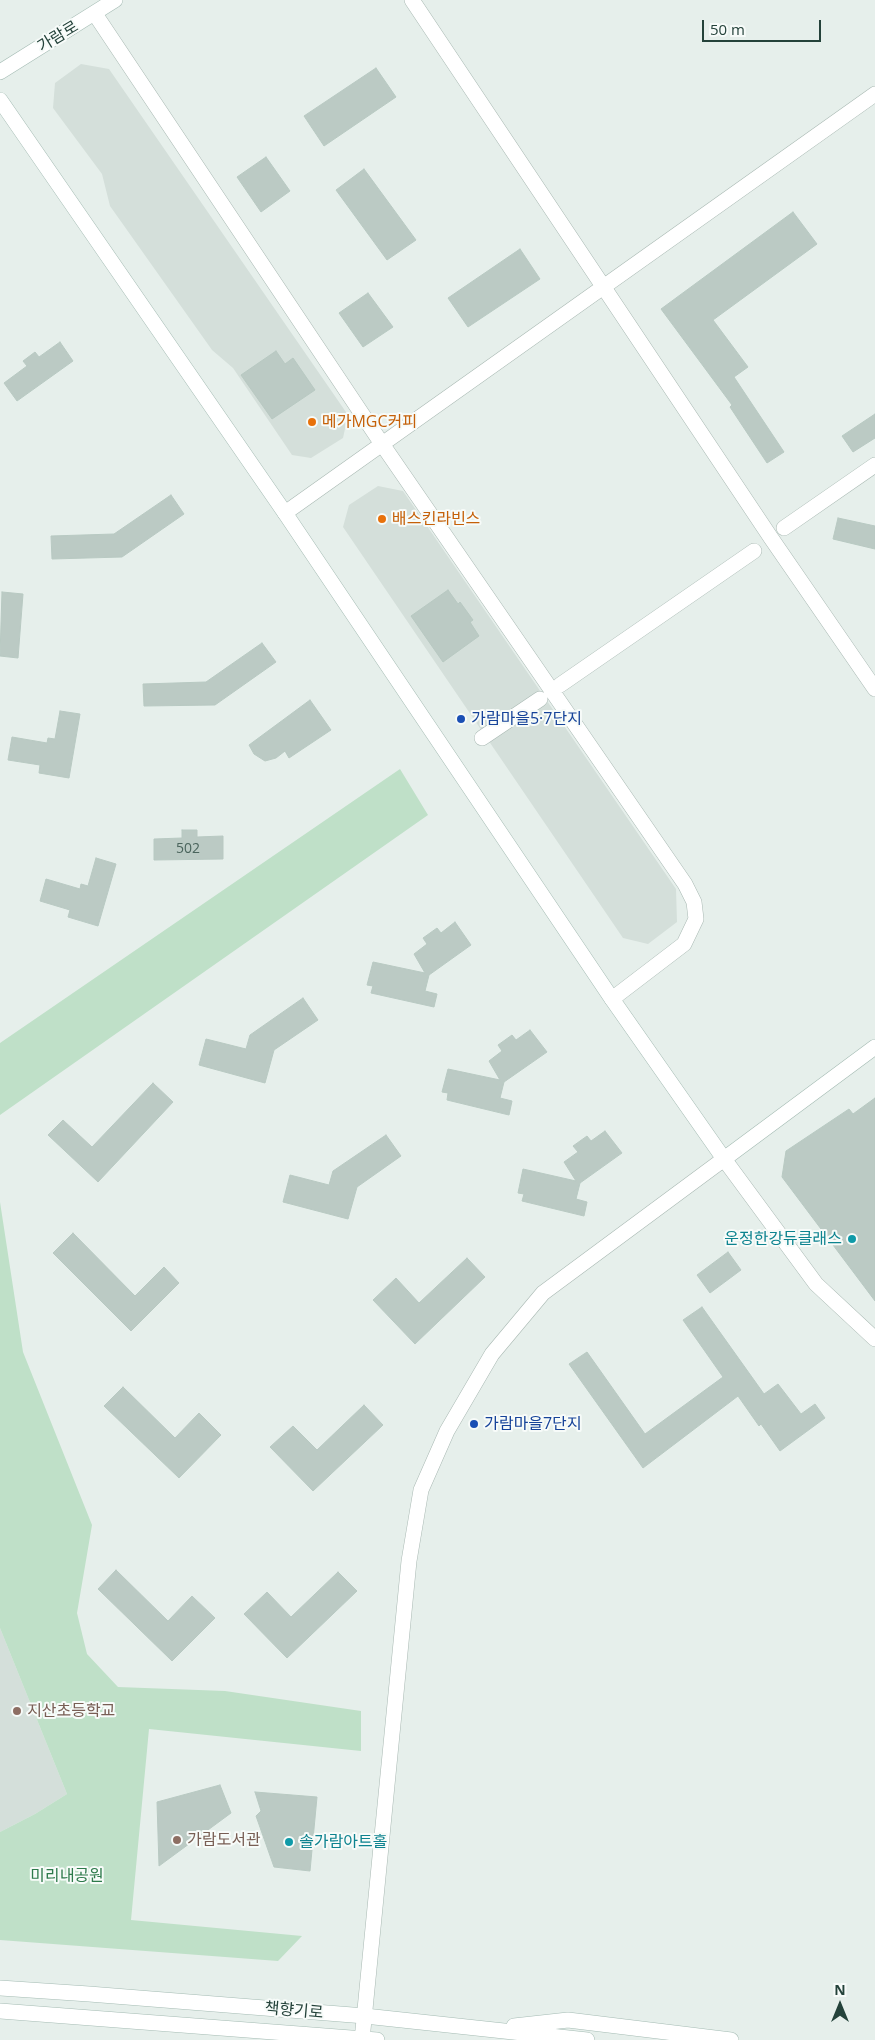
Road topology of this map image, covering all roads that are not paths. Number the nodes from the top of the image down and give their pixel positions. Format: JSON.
{"nodes":[{"id":1,"x":115,"y":0,"type":"edge"},
{"id":2,"x":412,"y":0,"type":"edge"},
{"id":3,"x":95,"y":14,"type":"junction"},
{"id":4,"x":0,"y":72,"type":"edge"},
{"id":5,"x":875,"y":94,"type":"edge"},
{"id":6,"x":0,"y":100,"type":"edge"},
{"id":7,"x":603,"y":286,"type":"junction"},
{"id":8,"x":382,"y":444,"type":"junction"},
{"id":9,"x":875,"y":465,"type":"edge"},
{"id":10,"x":285,"y":513,"type":"junction"},
{"id":11,"x":784,"y":528,"type":"dead end"},
{"id":12,"x":754,"y":550,"type":"dead end"},
{"id":13,"x":560,"y":685,"type":"dead end"},
{"id":14,"x":875,"y":689,"type":"edge"},
{"id":15,"x":540,"y":699,"type":"dead end"},
{"id":16,"x":482,"y":738,"type":"dead end"},
{"id":17,"x":612,"y":999,"type":"junction"},
{"id":18,"x":875,"y":1047,"type":"edge"},
{"id":19,"x":724,"y":1159,"type":"junction"},
{"id":20,"x":875,"y":1339,"type":"edge"},
{"id":21,"x":0,"y":1988,"type":"edge"},
{"id":22,"x":0,"y":2011,"type":"edge"},
{"id":23,"x":365,"y":2016,"type":"junction"},
{"id":24,"x":486,"y":2029,"type":"junction"},
{"id":25,"x":367,"y":2040,"type":"edge"},
{"id":26,"x":587,"y":2040,"type":"edge"},
{"id":27,"x":731,"y":2040,"type":"edge"}],
"edges":[{"from":1,"to":3,"type":"street","name":"가람로"},
{"from":2,"to":7,"type":"street"},
{"from":3,"to":4,"type":"street","name":"가람로"},
{"from":3,"to":8,"type":"street"},
{"from":5,"to":7,"type":"street"},
{"from":6,"to":10,"type":"street"},
{"from":7,"to":8,"type":"street"},
{"from":7,"to":14,"type":"street"},
{"from":8,"to":10,"type":"street"},
{"from":8,"to":17,"type":"street"},
{"from":9,"to":11,"type":"street"},
{"from":10,"to":17,"type":"street"},
{"from":12,"to":13,"type":"street"},
{"from":15,"to":16,"type":"street"},
{"from":17,"to":19,"type":"street"},
{"from":18,"to":19,"type":"street"},
{"from":19,"to":20,"type":"street"},
{"from":19,"to":23,"type":"street"},
{"from":21,"to":23,"type":"street","name":"책향기로"},
{"from":22,"to":25,"type":"street","name":"책향기로"},
{"from":23,"to":24,"type":"street","name":"책향기로"},
{"from":23,"to":25,"type":"street"},
{"from":24,"to":26,"type":"street","name":"책향기로"},
{"from":24,"to":27,"type":"street"}]}
